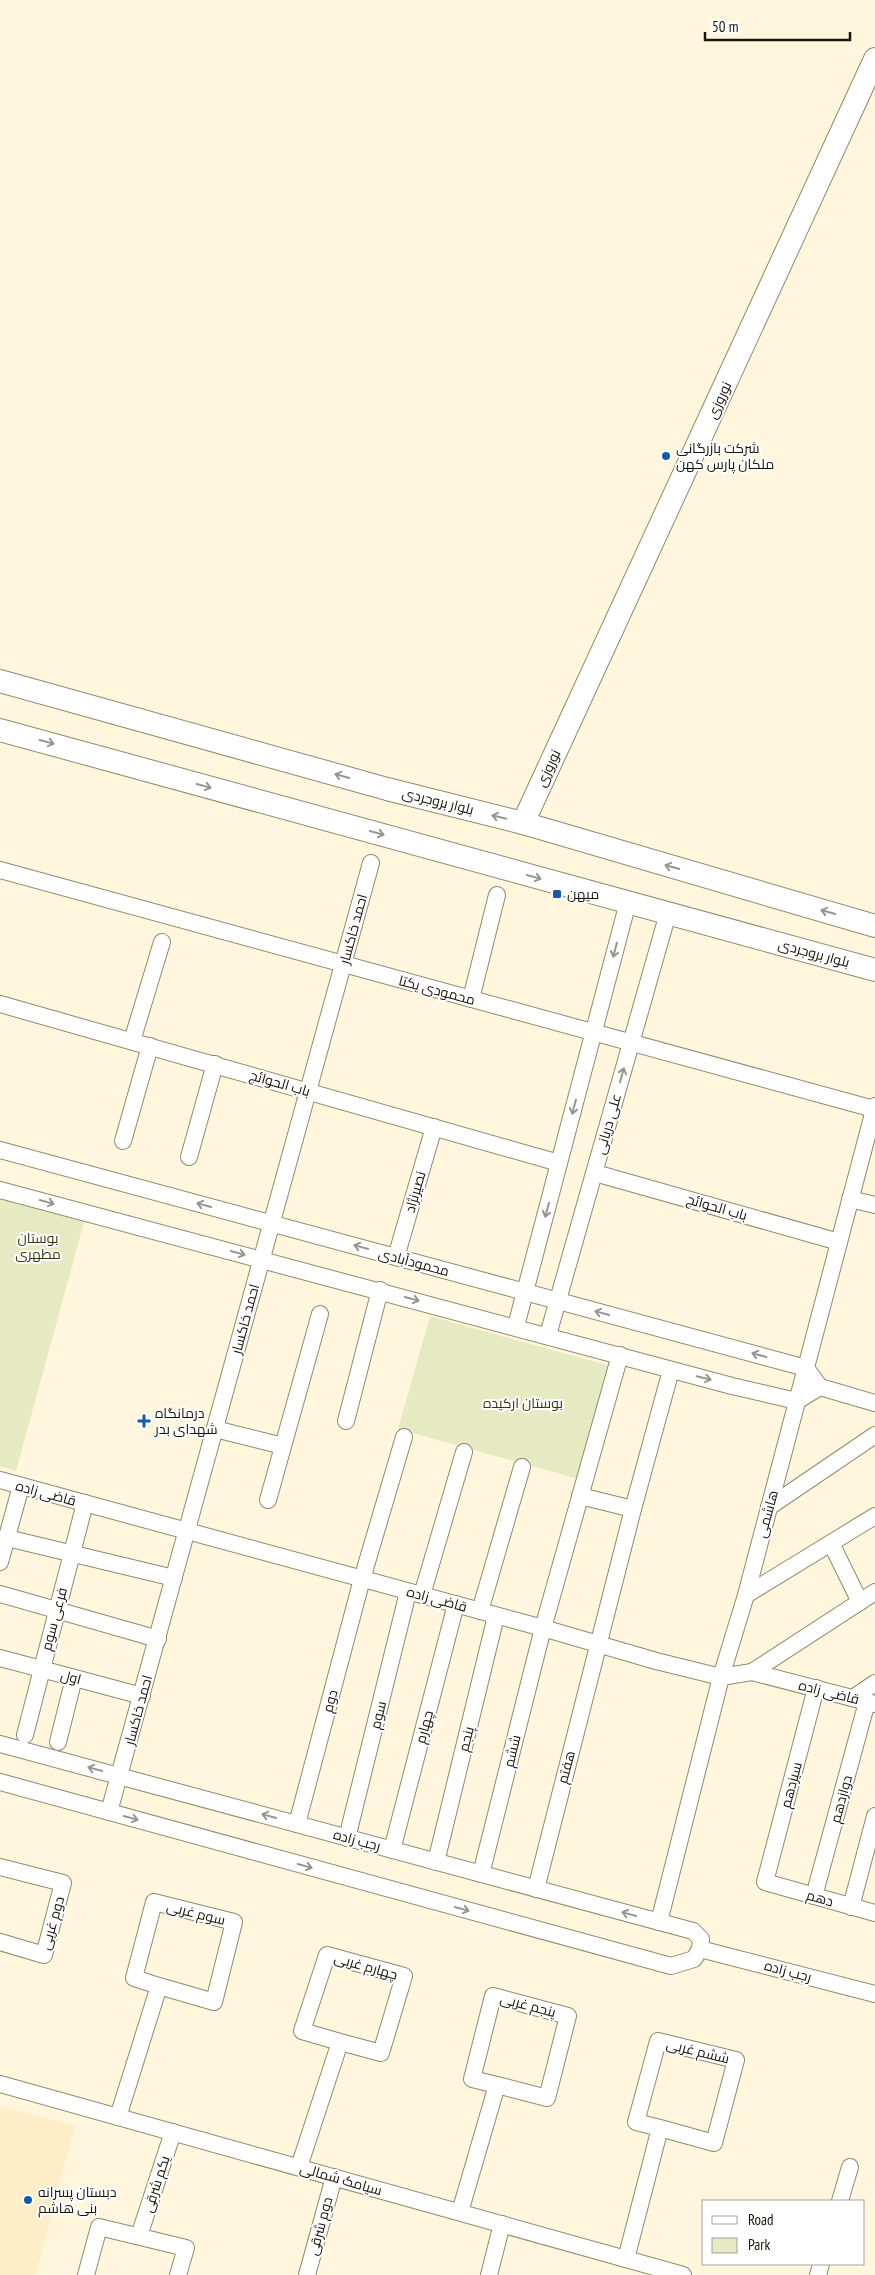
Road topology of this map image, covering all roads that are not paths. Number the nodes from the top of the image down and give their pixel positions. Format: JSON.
{"nodes":[{"id":1,"x":875,"y":59,"type":"edge"},
{"id":2,"x":0,"y":681,"type":"edge"},
{"id":3,"x":0,"y":730,"type":"edge"},
{"id":4,"x":523,"y":823,"type":"junction"},
{"id":5,"x":371,"y":863,"type":"dead end"},
{"id":6,"x":0,"y":870,"type":"edge"},
{"id":7,"x":497,"y":895,"type":"dead end"},
{"id":8,"x":628,"y":902,"type":"junction"},
{"id":9,"x":668,"y":913,"type":"junction"},
{"id":10,"x":875,"y":926,"type":"edge"},
{"id":11,"x":162,"y":942,"type":"dead end"},
{"id":12,"x":343,"y":964,"type":"junction"},
{"id":13,"x":875,"y":970,"type":"edge"},
{"id":14,"x":471,"y":999,"type":"junction"},
{"id":15,"x":0,"y":1004,"type":"edge"},
{"id":16,"x":593,"y":1033,"type":"junction"},
{"id":17,"x":132,"y":1041,"type":"junction"},
{"id":18,"x":631,"y":1043,"type":"junction"},
{"id":19,"x":150,"y":1046,"type":"junction"},
{"id":20,"x":215,"y":1064,"type":"junction"},
{"id":21,"x":308,"y":1091,"type":"junction"},
{"id":22,"x":875,"y":1108,"type":"edge"},
{"id":23,"x":434,"y":1127,"type":"junction"},
{"id":24,"x":123,"y":1141,"type":"dead end"},
{"id":25,"x":0,"y":1150,"type":"edge"},
{"id":26,"x":189,"y":1157,"type":"dead end"},
{"id":27,"x":559,"y":1163,"type":"junction"},
{"id":28,"x":595,"y":1173,"type":"junction"},
{"id":29,"x":0,"y":1190,"type":"edge"},
{"id":30,"x":850,"y":1199,"type":"junction"},
{"id":31,"x":875,"y":1205,"type":"edge"},
{"id":32,"x":272,"y":1223,"type":"junction"},
{"id":33,"x":839,"y":1242,"type":"junction"},
{"id":34,"x":396,"y":1257,"type":"junction"},
{"id":35,"x":262,"y":1259,"type":"junction"},
{"id":36,"x":380,"y":1290,"type":"junction"},
{"id":37,"x":525,"y":1292,"type":"junction"},
{"id":38,"x":558,"y":1301,"type":"junction"},
{"id":39,"x":320,"y":1314,"type":"dead end"},
{"id":40,"x":516,"y":1326,"type":"junction"},
{"id":41,"x":548,"y":1335,"type":"junction"},
{"id":42,"x":620,"y":1355,"type":"junction"},
{"id":43,"x":806,"y":1368,"type":"junction"},
{"id":44,"x":671,"y":1370,"type":"junction"},
{"id":45,"x":820,"y":1387,"type":"junction"},
{"id":46,"x":797,"y":1401,"type":"junction"},
{"id":47,"x":875,"y":1402,"type":"edge"},
{"id":48,"x":346,"y":1421,"type":"dead end"},
{"id":49,"x":215,"y":1429,"type":"junction"},
{"id":50,"x":875,"y":1435,"type":"edge"},
{"id":51,"x":404,"y":1437,"type":"dead end"},
{"id":52,"x":283,"y":1446,"type":"junction"},
{"id":53,"x":464,"y":1452,"type":"dead end"},
{"id":54,"x":522,"y":1467,"type":"dead end"},
{"id":55,"x":0,"y":1480,"type":"edge"},
{"id":56,"x":21,"y":1486,"type":"junction"},
{"id":57,"x":580,"y":1496,"type":"junction"},
{"id":58,"x":268,"y":1500,"type":"dead end"},
{"id":59,"x":85,"y":1504,"type":"junction"},
{"id":60,"x":769,"y":1507,"type":"junction"},
{"id":61,"x":633,"y":1509,"type":"junction"},
{"id":62,"x":875,"y":1516,"type":"edge"},
{"id":63,"x":187,"y":1531,"type":"junction"},
{"id":64,"x":7,"y":1538,"type":"junction"},
{"id":65,"x":831,"y":1543,"type":"junction"},
{"id":66,"x":72,"y":1553,"type":"junction"},
{"id":67,"x":0,"y":1562,"type":"edge"},
{"id":68,"x":174,"y":1578,"type":"junction"},
{"id":69,"x":362,"y":1579,"type":"junction"},
{"id":70,"x":875,"y":1592,"type":"edge"},
{"id":71,"x":415,"y":1593,"type":"junction"},
{"id":72,"x":0,"y":1594,"type":"edge"},
{"id":73,"x":746,"y":1595,"type":"junction"},
{"id":74,"x":860,"y":1602,"type":"junction"},
{"id":75,"x":456,"y":1604,"type":"junction"},
{"id":76,"x":57,"y":1610,"type":"junction"},
{"id":77,"x":480,"y":1611,"type":"junction"},
{"id":78,"x":496,"y":1616,"type":"junction"},
{"id":79,"x":544,"y":1628,"type":"junction"},
{"id":80,"x":158,"y":1639,"type":"junction"},
{"id":81,"x":599,"y":1645,"type":"junction"},
{"id":82,"x":0,"y":1658,"type":"edge"},
{"id":83,"x":41,"y":1669,"type":"junction"},
{"id":84,"x":752,"y":1672,"type":"junction"},
{"id":85,"x":721,"y":1677,"type":"junction"},
{"id":86,"x":74,"y":1678,"type":"junction"},
{"id":87,"x":875,"y":1683,"type":"edge"},
{"id":88,"x":816,"y":1688,"type":"junction"},
{"id":89,"x":142,"y":1696,"type":"junction"},
{"id":90,"x":865,"y":1701,"type":"edge"},
{"id":91,"x":25,"y":1735,"type":"dead end"},
{"id":92,"x":58,"y":1742,"type":"dead end"},
{"id":93,"x":0,"y":1744,"type":"edge"},
{"id":94,"x":120,"y":1776,"type":"junction"},
{"id":95,"x":0,"y":1782,"type":"edge"},
{"id":96,"x":109,"y":1812,"type":"junction"},
{"id":97,"x":875,"y":1816,"type":"edge"},
{"id":98,"x":297,"y":1824,"type":"junction"},
{"id":99,"x":347,"y":1838,"type":"junction"},
{"id":100,"x":392,"y":1850,"type":"junction"},
{"id":101,"x":436,"y":1862,"type":"junction"},
{"id":102,"x":0,"y":1867,"type":"edge"},
{"id":103,"x":482,"y":1874,"type":"junction"},
{"id":104,"x":765,"y":1882,"type":"joint"},
{"id":105,"x":536,"y":1889,"type":"junction"},
{"id":106,"x":814,"y":1896,"type":"junction"},
{"id":107,"x":850,"y":1907,"type":"junction"},
{"id":108,"x":875,"y":1913,"type":"edge"},
{"id":109,"x":659,"y":1922,"type":"junction"},
{"id":110,"x":0,"y":1943,"type":"edge"},
{"id":111,"x":700,"y":1949,"type":"junction"},
{"id":112,"x":159,"y":1986,"type":"junction"},
{"id":113,"x":875,"y":1994,"type":"edge"},
{"id":114,"x":340,"y":2042,"type":"junction"},
{"id":115,"x":0,"y":2084,"type":"edge"},
{"id":116,"x":497,"y":2085,"type":"junction"},
{"id":117,"x":118,"y":2117,"type":"junction"},
{"id":118,"x":660,"y":2128,"type":"junction"},
{"id":119,"x":173,"y":2132,"type":"junction"},
{"id":120,"x":850,"y":2167,"type":"dead end"},
{"id":121,"x":299,"y":2168,"type":"junction"},
{"id":122,"x":334,"y":2177,"type":"junction"},
{"id":123,"x":840,"y":2200,"type":"edge"},
{"id":124,"x":460,"y":2212,"type":"junction"},
{"id":125,"x":502,"y":2224,"type":"junction"},
{"id":126,"x":139,"y":2236,"type":"junction"},
{"id":127,"x":626,"y":2259,"type":"junction"},
{"id":128,"x":676,"y":2274,"type":"edge"},
{"id":129,"x":86,"y":2275,"type":"edge"},
{"id":130,"x":178,"y":2275,"type":"edge"},
{"id":131,"x":307,"y":2275,"type":"edge"},
{"id":132,"x":489,"y":2275,"type":"edge"}],
"edges":[{"from":1,"to":4,"type":"main road","name":"نوروزی"},
{"from":4,"to":2,"type":"main road","name":"بلوار بروجردی","one_way":true},
{"from":3,"to":8,"type":"main road","name":"بلوار بروجردی","one_way":true},
{"from":10,"to":4,"type":"main road","name":"بلوار بروجردی","one_way":true},
{"from":5,"to":12,"type":"street","name":"احمد خاکسار"},
{"from":6,"to":12,"type":"street","name":"محمودی یکتا"},
{"from":7,"to":14,"type":"street"},
{"from":8,"to":9,"type":"main road","name":"بلوار بروجردی"},
{"from":8,"to":16,"type":"street","one_way":true},
{"from":9,"to":13,"type":"main road","name":"بلوار بروجردی"},
{"from":9,"to":18,"type":"street","name":"علی دریانی"},
{"from":11,"to":17,"type":"street"},
{"from":12,"to":14,"type":"street","name":"محمودی یکتا"},
{"from":12,"to":21,"type":"street","name":"احمد خاکسار"},
{"from":14,"to":16,"type":"street","name":"محمودی یکتا"},
{"from":15,"to":17,"type":"street","name":"باب الحوائج"},
{"from":16,"to":18,"type":"street","name":"محمودی یکتا"},
{"from":16,"to":27,"type":"street","one_way":true},
{"from":17,"to":19,"type":"street","name":"باب الحوائج"},
{"from":18,"to":22,"type":"street","name":"محمودی یکتا"},
{"from":28,"to":18,"type":"street","name":"علی دریانی","one_way":true},
{"from":19,"to":20,"type":"street","name":"باب الحوائج"},
{"from":19,"to":24,"type":"street"},
{"from":20,"to":21,"type":"street","name":"باب الحوائج"},
{"from":20,"to":26,"type":"street"},
{"from":21,"to":23,"type":"street","name":"باب الحوائج"},
{"from":21,"to":32,"type":"street","name":"احمد خاکسار"},
{"from":22,"to":30,"type":"street","name":"هاشمی"},
{"from":23,"to":27,"type":"street","name":"باب الحوائج"},
{"from":23,"to":34,"type":"street","name":"نصیرنژاد"},
{"from":32,"to":25,"type":"street","name":"محمودآبادی","one_way":true},
{"from":27,"to":37,"type":"street","one_way":true},
{"from":28,"to":33,"type":"street","name":"باب الحوائج"},
{"from":28,"to":38,"type":"street","name":"علی دریانی"},
{"from":29,"to":35,"type":"street","one_way":true},
{"from":30,"to":31,"type":"street"},
{"from":30,"to":33,"type":"street","name":"هاشمی"},
{"from":34,"to":32,"type":"street","name":"محمودآبادی","one_way":true},
{"from":32,"to":35,"type":"street","name":"احمد خاکسار"},
{"from":33,"to":43,"type":"street","name":"هاشمی"},
{"from":34,"to":37,"type":"street","name":"محمودآبادی"},
{"from":35,"to":36,"type":"street"},
{"from":35,"to":49,"type":"street","name":"احمد خاکسار"},
{"from":36,"to":40,"type":"street","one_way":true},
{"from":36,"to":48,"type":"street"},
{"from":37,"to":38,"type":"street","name":"محمودآبادی"},
{"from":37,"to":40,"type":"street"},
{"from":38,"to":41,"type":"street","name":"علی دریانی"},
{"from":43,"to":38,"type":"street","name":"محمودآبادی","one_way":true},
{"from":39,"to":52,"type":"street"},
{"from":40,"to":41,"type":"street"},
{"from":41,"to":42,"type":"street"},
{"from":42,"to":44,"type":"street"},
{"from":42,"to":57,"type":"street","name":"ششم"},
{"from":43,"to":45,"type":"street"},
{"from":43,"to":46,"type":"street","name":"هاشمی"},
{"from":44,"to":46,"type":"street","one_way":true},
{"from":44,"to":61,"type":"street","name":"هفتم"},
{"from":45,"to":46,"type":"street"},
{"from":45,"to":47,"type":"street"},
{"from":46,"to":60,"type":"street","name":"هاشمی"},
{"from":49,"to":52,"type":"street"},
{"from":49,"to":63,"type":"street","name":"احمد خاکسار"},
{"from":50,"to":60,"type":"street"},
{"from":51,"to":69,"type":"street","name":"دوم"},
{"from":52,"to":58,"type":"street"},
{"from":53,"to":71,"type":"street","name":"سوم"},
{"from":54,"to":77,"type":"street"},
{"from":55,"to":56,"type":"street","name":"قاضی زاده"},
{"from":56,"to":59,"type":"street","name":"قاضی زاده"},
{"from":56,"to":64,"type":"street"},
{"from":57,"to":61,"type":"street"},
{"from":57,"to":79,"type":"street","name":"ششم"},
{"from":59,"to":63,"type":"street","name":"قاضی زاده"},
{"from":59,"to":66,"type":"street","name":"فرعی سوم"},
{"from":60,"to":73,"type":"street","name":"هاشمی"},
{"from":61,"to":81,"type":"street","name":"هفتم"},
{"from":62,"to":65,"type":"street"},
{"from":63,"to":68,"type":"street","name":"احمد خاکسار"},
{"from":63,"to":69,"type":"street","name":"قاضی زاده"},
{"from":64,"to":66,"type":"street"},
{"from":64,"to":67,"type":"street"},
{"from":65,"to":73,"type":"street"},
{"from":65,"to":74,"type":"street"},
{"from":66,"to":68,"type":"street"},
{"from":66,"to":76,"type":"street","name":"فرعی سوم"},
{"from":68,"to":80,"type":"street","name":"احمد خاکسار"},
{"from":69,"to":71,"type":"street","name":"قاضی زاده"},
{"from":69,"to":98,"type":"street","name":"دوم"},
{"from":70,"to":74,"type":"street"},
{"from":71,"to":75,"type":"street","name":"قاضی زاده"},
{"from":71,"to":99,"type":"street","name":"سوم"},
{"from":72,"to":76,"type":"street"},
{"from":73,"to":85,"type":"street","name":"هاشمی"},
{"from":74,"to":84,"type":"street"},
{"from":75,"to":77,"type":"street","name":"قاضی زاده"},
{"from":75,"to":100,"type":"street","name":"چهارم"},
{"from":76,"to":80,"type":"street"},
{"from":76,"to":83,"type":"street","name":"فرعی سوم"},
{"from":77,"to":78,"type":"street","name":"قاضی زاده"},
{"from":78,"to":79,"type":"street","name":"قاضی زاده"},
{"from":78,"to":101,"type":"street","name":"پنجم"},
{"from":79,"to":81,"type":"street","name":"قاضی زاده"},
{"from":79,"to":103,"type":"street","name":"ششم"},
{"from":80,"to":89,"type":"street","name":"احمد خاکسار"},
{"from":81,"to":85,"type":"street","name":"قاضی زاده"},
{"from":81,"to":105,"type":"street","name":"هفتم"},
{"from":82,"to":83,"type":"street","name":"اول"},
{"from":83,"to":86,"type":"street","name":"اول"},
{"from":83,"to":91,"type":"street","name":"فرعی سوم"},
{"from":84,"to":85,"type":"street","name":"قاضی زاده"},
{"from":84,"to":88,"type":"street","name":"قاضی زاده"},
{"from":85,"to":109,"type":"street","name":"هاشمی"},
{"from":86,"to":89,"type":"street","name":"اول"},
{"from":86,"to":92,"type":"street"},
{"from":87,"to":90,"type":"street"},
{"from":88,"to":90,"type":"street","name":"قاضی زاده"},
{"from":88,"to":104,"type":"street","name":"سیزدهم"},
{"from":89,"to":94,"type":"street","name":"احمد خاکسار"},
{"from":90,"to":106,"type":"street","name":"دوازدهم"},
{"from":94,"to":93,"type":"street","name":"رجب زاده","one_way":true},
{"from":94,"to":96,"type":"street","name":"احمد خاکسار"},
{"from":98,"to":94,"type":"street","name":"رجب زاده","one_way":true},
{"from":95,"to":96,"type":"street"},
{"from":96,"to":111,"type":"street","one_way":true},
{"from":97,"to":107,"type":"street"},
{"from":98,"to":99,"type":"street","name":"رجب زاده"},
{"from":99,"to":100,"type":"street","name":"رجب زاده"},
{"from":100,"to":101,"type":"street","name":"رجب زاده"},
{"from":101,"to":103,"type":"street","name":"رجب زاده"},
{"from":102,"to":110,"type":"street","name":"دوم غربی"},
{"from":103,"to":105,"type":"street","name":"رجب زاده"},
{"from":104,"to":106,"type":"street","name":"دهم"},
{"from":109,"to":105,"type":"street","name":"رجب زاده","one_way":true},
{"from":106,"to":107,"type":"street","name":"دهم"},
{"from":107,"to":108,"type":"street","name":"دهم"},
{"from":109,"to":111,"type":"street","name":"رجب زاده"},
{"from":111,"to":113,"type":"street","name":"رجب زاده"},
{"from":112,"to":112,"type":"street","name":"سوم غربی"},
{"from":112,"to":117,"type":"street"},
{"from":114,"to":114,"type":"street","name":"چهارم غربی"},
{"from":114,"to":121,"type":"street"},
{"from":115,"to":117,"type":"street","name":"سیامک شمالی"},
{"from":116,"to":116,"type":"street","name":"پنجم غربی"},
{"from":116,"to":124,"type":"street"},
{"from":117,"to":119,"type":"street","name":"سیامک شمالی"},
{"from":118,"to":118,"type":"street","name":"ششم غربی"},
{"from":118,"to":127,"type":"street"},
{"from":119,"to":121,"type":"street","name":"سیامک شمالی"},
{"from":119,"to":126,"type":"street","name":"یکم شرقی"},
{"from":120,"to":123,"type":"street"},
{"from":121,"to":122,"type":"street","name":"سیامک شمالی"},
{"from":122,"to":124,"type":"street","name":"سیامک شمالی"},
{"from":122,"to":131,"type":"street","name":"دوم شرقی"},
{"from":124,"to":125,"type":"street","name":"سیامک شمالی"},
{"from":125,"to":127,"type":"street","name":"سیامک شمالی"},
{"from":125,"to":132,"type":"street"},
{"from":126,"to":129,"type":"street"},
{"from":126,"to":130,"type":"street"},
{"from":127,"to":128,"type":"street","name":"سیامک شمالی"}]}
